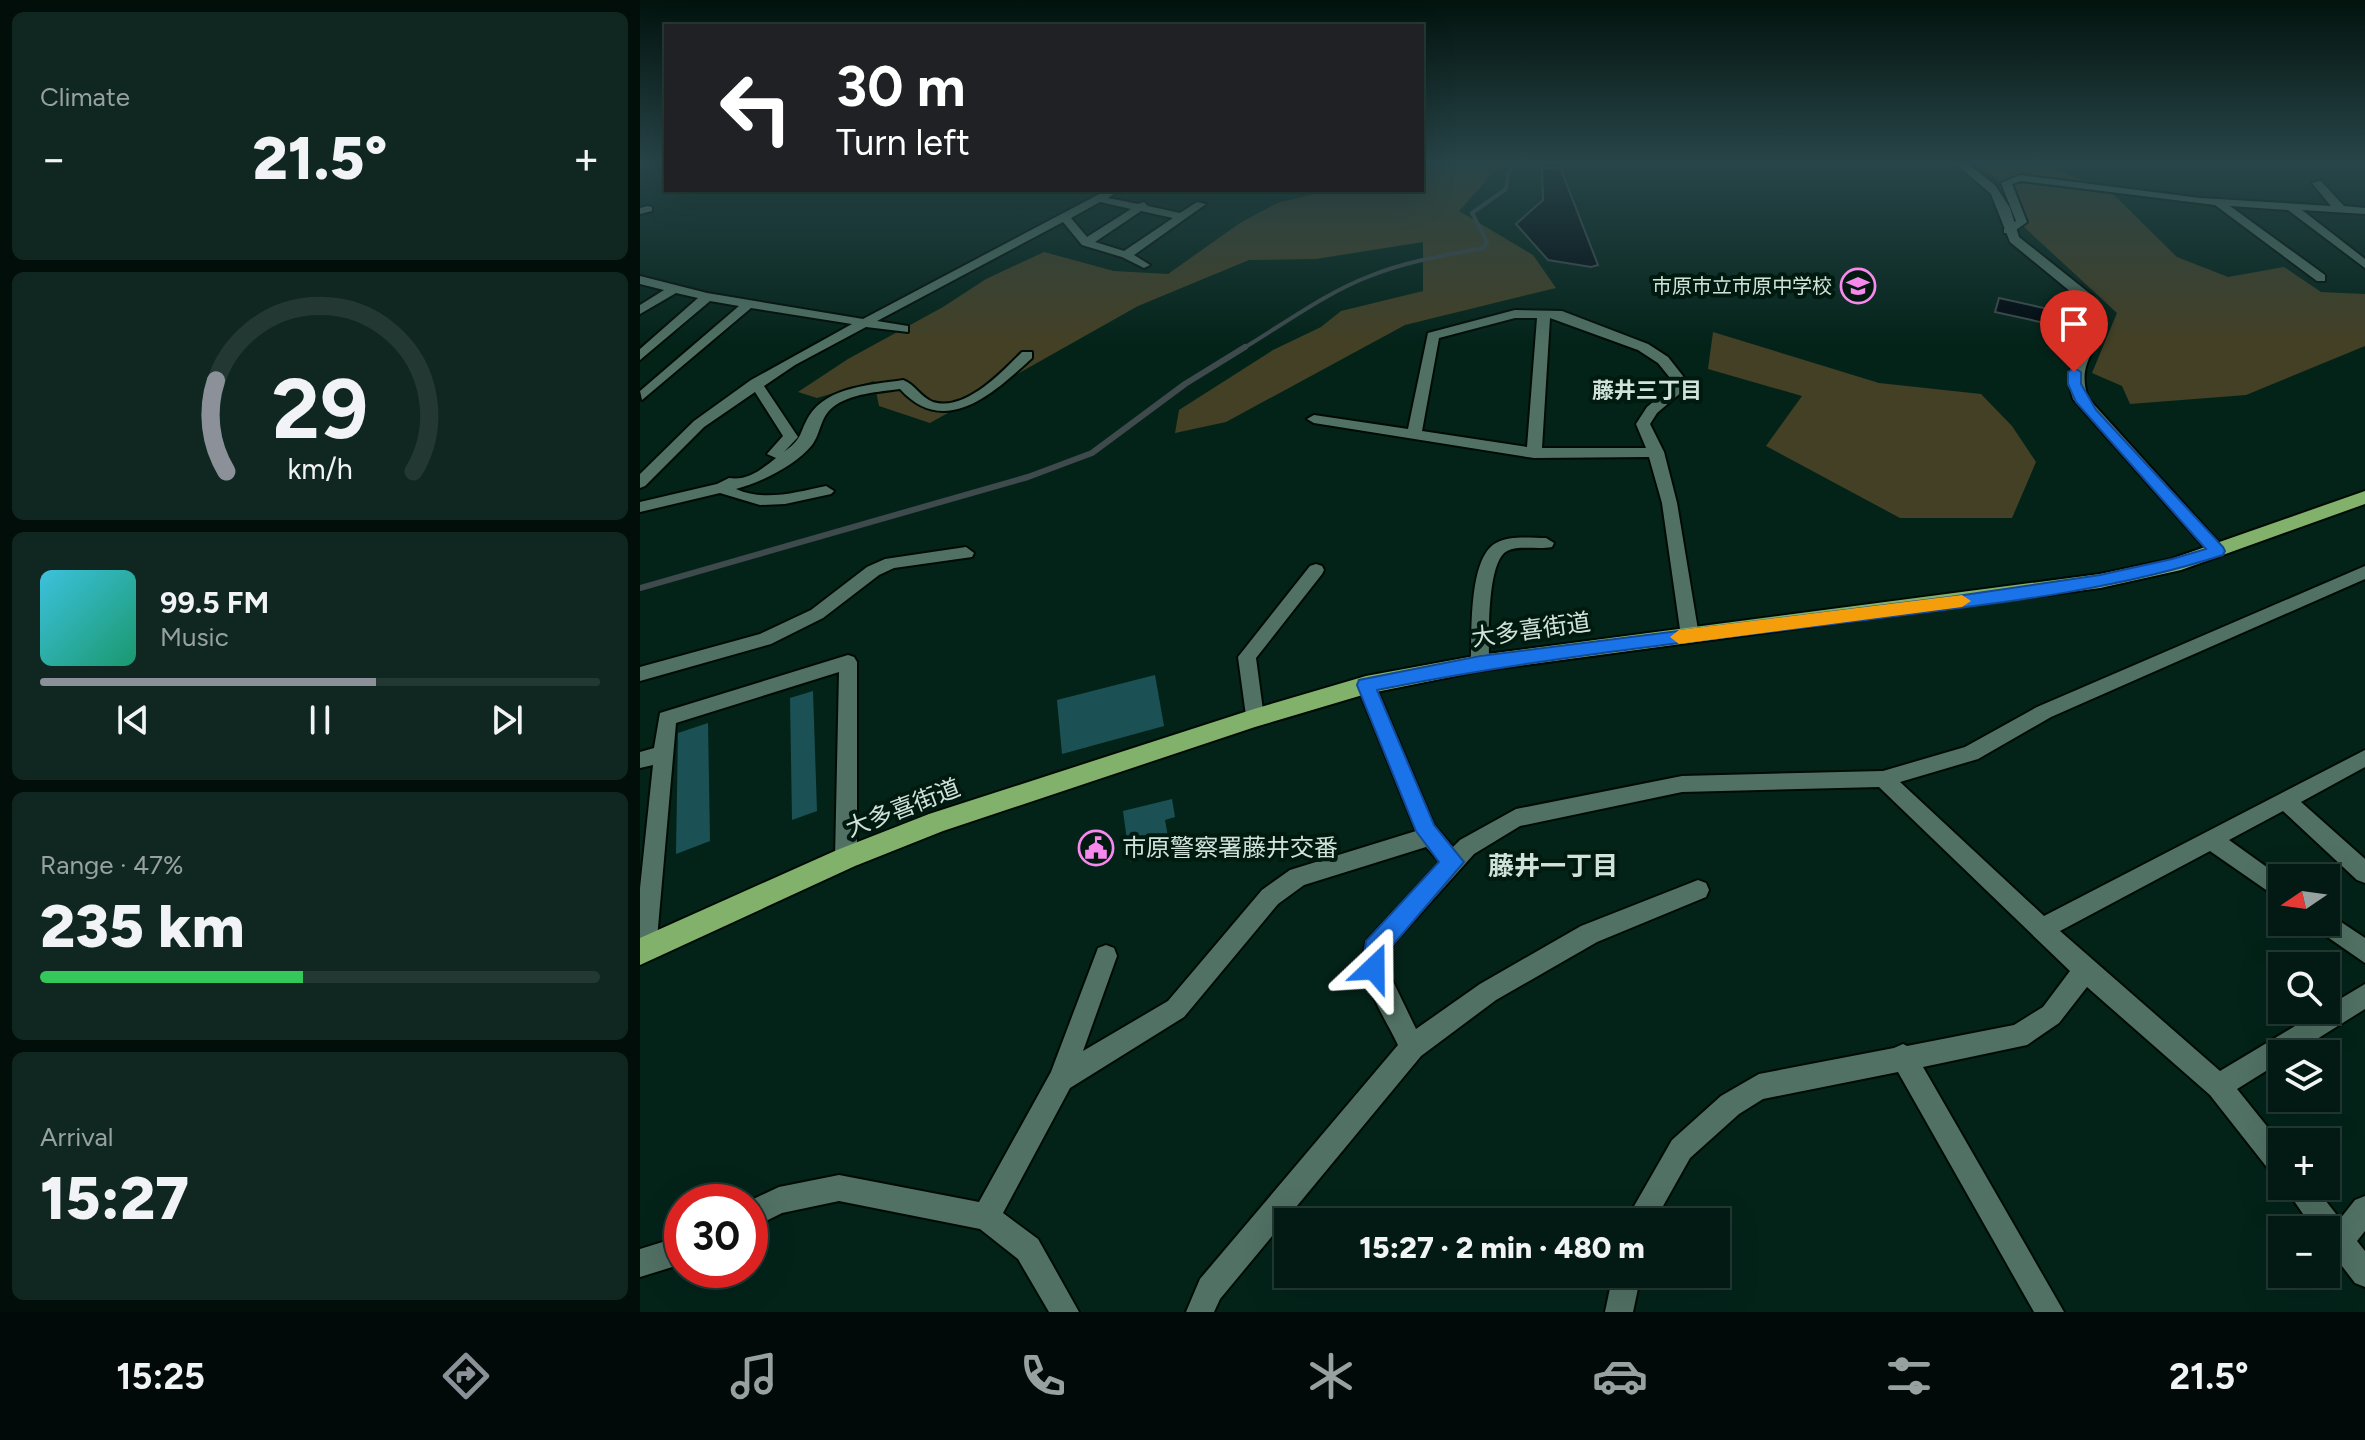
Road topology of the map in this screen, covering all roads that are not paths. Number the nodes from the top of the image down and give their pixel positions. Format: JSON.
{"nodes":[{"id":1,"x":1050,"y":224,"type":"edge"},
{"id":2,"x":1070,"y":224,"type":"edge"},
{"id":3,"x":1114,"y":224,"type":"edge"},
{"id":4,"x":1171,"y":224,"type":"edge"},
{"id":5,"x":2007,"y":224,"type":"edge"},
{"id":6,"x":2019,"y":224,"type":"edge"},
{"id":7,"x":2248,"y":224,"type":"edge"},
{"id":8,"x":2313,"y":224,"type":"edge"},
{"id":9,"x":2008,"y":231,"type":"junction"},
{"id":10,"x":1086,"y":243,"type":"junction"},
{"id":11,"x":1126,"y":255,"type":"junction"},
{"id":12,"x":1144,"y":265,"type":"dead end"},
{"id":13,"x":2365,"y":265,"type":"edge"},
{"id":14,"x":2321,"y":278,"type":"dead end"},
{"id":15,"x":640,"y":280,"type":"edge"},
{"id":16,"x":673,"y":289,"type":"junction"},
{"id":17,"x":707,"y":297,"type":"junction"},
{"id":18,"x":748,"y":304,"type":"junction"},
{"id":19,"x":640,"y":310,"type":"edge"},
{"id":20,"x":1544,"y":313,"type":"junction"},
{"id":21,"x":859,"y":323,"type":"junction"},
{"id":22,"x":904,"y":329,"type":"dead end"},
{"id":23,"x":1027,"y":355,"type":"dead end"},
{"id":24,"x":640,"y":356,"type":"edge"},
{"id":25,"x":756,"y":383,"type":"junction"},
{"id":26,"x":642,"y":396,"type":"edge"},
{"id":27,"x":1314,"y":419,"type":"dead end"},
{"id":28,"x":1414,"y":435,"type":"junction"},
{"id":29,"x":1657,"y":452,"type":"junction"},
{"id":30,"x":1534,"y":453,"type":"junction"},
{"id":31,"x":640,"y":483,"type":"edge"},
{"id":32,"x":722,"y":488,"type":"junction"},
{"id":33,"x":826,"y":491,"type":"dead end"},
{"id":34,"x":2365,"y":497,"type":"edge"},
{"id":35,"x":640,"y":507,"type":"edge"},
{"id":36,"x":1546,"y":543,"type":"dead end"},
{"id":37,"x":2217,"y":551,"type":"junction"},
{"id":38,"x":966,"y":553,"type":"dead end"},
{"id":39,"x":1316,"y":570,"type":"dead end"},
{"id":40,"x":2365,"y":572,"type":"edge"},
{"id":41,"x":1690,"y":636,"type":"junction"},
{"id":42,"x":1480,"y":663,"type":"junction"},
{"id":43,"x":640,"y":674,"type":"edge"},
{"id":44,"x":1366,"y":685,"type":"junction"},
{"id":45,"x":1254,"y":718,"type":"junction"},
{"id":46,"x":662,"y":754,"type":"junction"},
{"id":47,"x":2365,"y":758,"type":"edge"},
{"id":48,"x":640,"y":760,"type":"edge"},
{"id":49,"x":1883,"y":779,"type":"junction"},
{"id":50,"x":2285,"y":800,"type":"junction"},
{"id":51,"x":1431,"y":836,"type":"junction"},
{"id":52,"x":2212,"y":840,"type":"junction"},
{"id":53,"x":846,"y":858,"type":"junction"},
{"id":54,"x":1453,"y":862,"type":"junction"},
{"id":55,"x":2365,"y":873,"type":"edge"},
{"id":56,"x":2268,"y":881,"type":"edge"},
{"id":57,"x":1698,"y":890,"type":"dead end"},
{"id":58,"x":2044,"y":928,"type":"junction"},
{"id":59,"x":2340,"y":934,"type":"edge"},
{"id":60,"x":642,"y":951,"type":"edge"},
{"id":61,"x":2365,"y":952,"type":"edge"},
{"id":62,"x":1106,"y":956,"type":"dead end"},
{"id":63,"x":2085,"y":970,"type":"junction"},
{"id":64,"x":2365,"y":996,"type":"edge"},
{"id":65,"x":1412,"y":1047,"type":"junction"},
{"id":66,"x":1903,"y":1056,"type":"junction"},
{"id":67,"x":1061,"y":1079,"type":"junction"},
{"id":68,"x":2219,"y":1086,"type":"junction"},
{"id":69,"x":2268,"y":1148,"type":"edge"},
{"id":70,"x":2308,"y":1200,"type":"edge"},
{"id":71,"x":768,"y":1206,"type":"edge"},
{"id":72,"x":1647,"y":1208,"type":"edge"},
{"id":73,"x":2365,"y":1210,"type":"edge"},
{"id":74,"x":2321,"y":1216,"type":"edge"},
{"id":75,"x":986,"y":1217,"type":"junction"},
{"id":76,"x":2340,"y":1240,"type":"joint"},
{"id":77,"x":664,"y":1256,"type":"edge"},
{"id":78,"x":640,"y":1263,"type":"edge"},
{"id":79,"x":2365,"y":1273,"type":"edge"},
{"id":80,"x":1624,"y":1288,"type":"edge"},
{"id":81,"x":1065,"y":1312,"type":"edge"},
{"id":82,"x":1200,"y":1312,"type":"edge"},
{"id":83,"x":1619,"y":1312,"type":"edge"},
{"id":84,"x":2050,"y":1312,"type":"edge"}],
"edges":[{"from":1,"to":21,"type":"street"},
{"from":2,"to":10,"type":"street"},
{"from":3,"to":10,"type":"street"},
{"from":4,"to":11,"type":"street"},
{"from":5,"to":9,"type":"street"},
{"from":6,"to":9,"type":"street"},
{"from":7,"to":14,"type":"street"},
{"from":8,"to":13,"type":"street"},
{"from":9,"to":37,"type":"street"},
{"from":10,"to":11,"type":"street"},
{"from":11,"to":12,"type":"street"},
{"from":15,"to":16,"type":"street"},
{"from":16,"to":17,"type":"street"},
{"from":16,"to":19,"type":"street"},
{"from":17,"to":18,"type":"street"},
{"from":17,"to":24,"type":"street"},
{"from":18,"to":21,"type":"street"},
{"from":18,"to":26,"type":"street"},
{"from":20,"to":28,"type":"street"},
{"from":20,"to":29,"type":"street"},
{"from":20,"to":30,"type":"street"},
{"from":21,"to":22,"type":"street"},
{"from":21,"to":25,"type":"street"},
{"from":23,"to":32,"type":"street"},
{"from":25,"to":31,"type":"street"},
{"from":25,"to":32,"type":"street"},
{"from":27,"to":28,"type":"street"},
{"from":28,"to":30,"type":"street"},
{"from":29,"to":30,"type":"street"},
{"from":29,"to":41,"type":"street"},
{"from":32,"to":33,"type":"street"},
{"from":32,"to":35,"type":"street"},
{"from":34,"to":37,"type":"highway","name":"大多喜街道"},
{"from":36,"to":42,"type":"street"},
{"from":37,"to":41,"type":"highway","name":"大多喜街道"},
{"from":38,"to":43,"type":"street"},
{"from":39,"to":45,"type":"street"},
{"from":40,"to":49,"type":"street"},
{"from":41,"to":42,"type":"highway","name":"大多喜街道"},
{"from":42,"to":44,"type":"highway","name":"大多喜街道"},
{"from":44,"to":45,"type":"highway","name":"大多喜街道"},
{"from":44,"to":51,"type":"street"},
{"from":45,"to":53,"type":"highway","name":"大多喜街道"},
{"from":46,"to":48,"type":"street"},
{"from":46,"to":53,"type":"street"},
{"from":46,"to":60,"type":"street"},
{"from":47,"to":50,"type":"street"},
{"from":49,"to":54,"type":"street"},
{"from":49,"to":58,"type":"street"},
{"from":50,"to":52,"type":"street"},
{"from":50,"to":55,"type":"street"},
{"from":51,"to":54,"type":"street"},
{"from":51,"to":67,"type":"street"},
{"from":52,"to":56,"type":"street"},
{"from":52,"to":58,"type":"street"},
{"from":53,"to":60,"type":"highway","name":"大多喜街道"},
{"from":54,"to":65,"type":"street"},
{"from":57,"to":65,"type":"street"},
{"from":58,"to":63,"type":"street"},
{"from":59,"to":61,"type":"street"},
{"from":62,"to":67,"type":"street"},
{"from":63,"to":66,"type":"street"},
{"from":63,"to":68,"type":"street"},
{"from":64,"to":68,"type":"street"},
{"from":65,"to":82,"type":"street"},
{"from":66,"to":72,"type":"street"},
{"from":66,"to":84,"type":"street"},
{"from":67,"to":75,"type":"street"},
{"from":68,"to":69,"type":"street"},
{"from":70,"to":74,"type":"street"},
{"from":71,"to":75,"type":"street"},
{"from":73,"to":76,"type":"street"},
{"from":75,"to":81,"type":"street"},
{"from":76,"to":79,"type":"street"},
{"from":77,"to":78,"type":"street"},
{"from":80,"to":83,"type":"street"}]}
